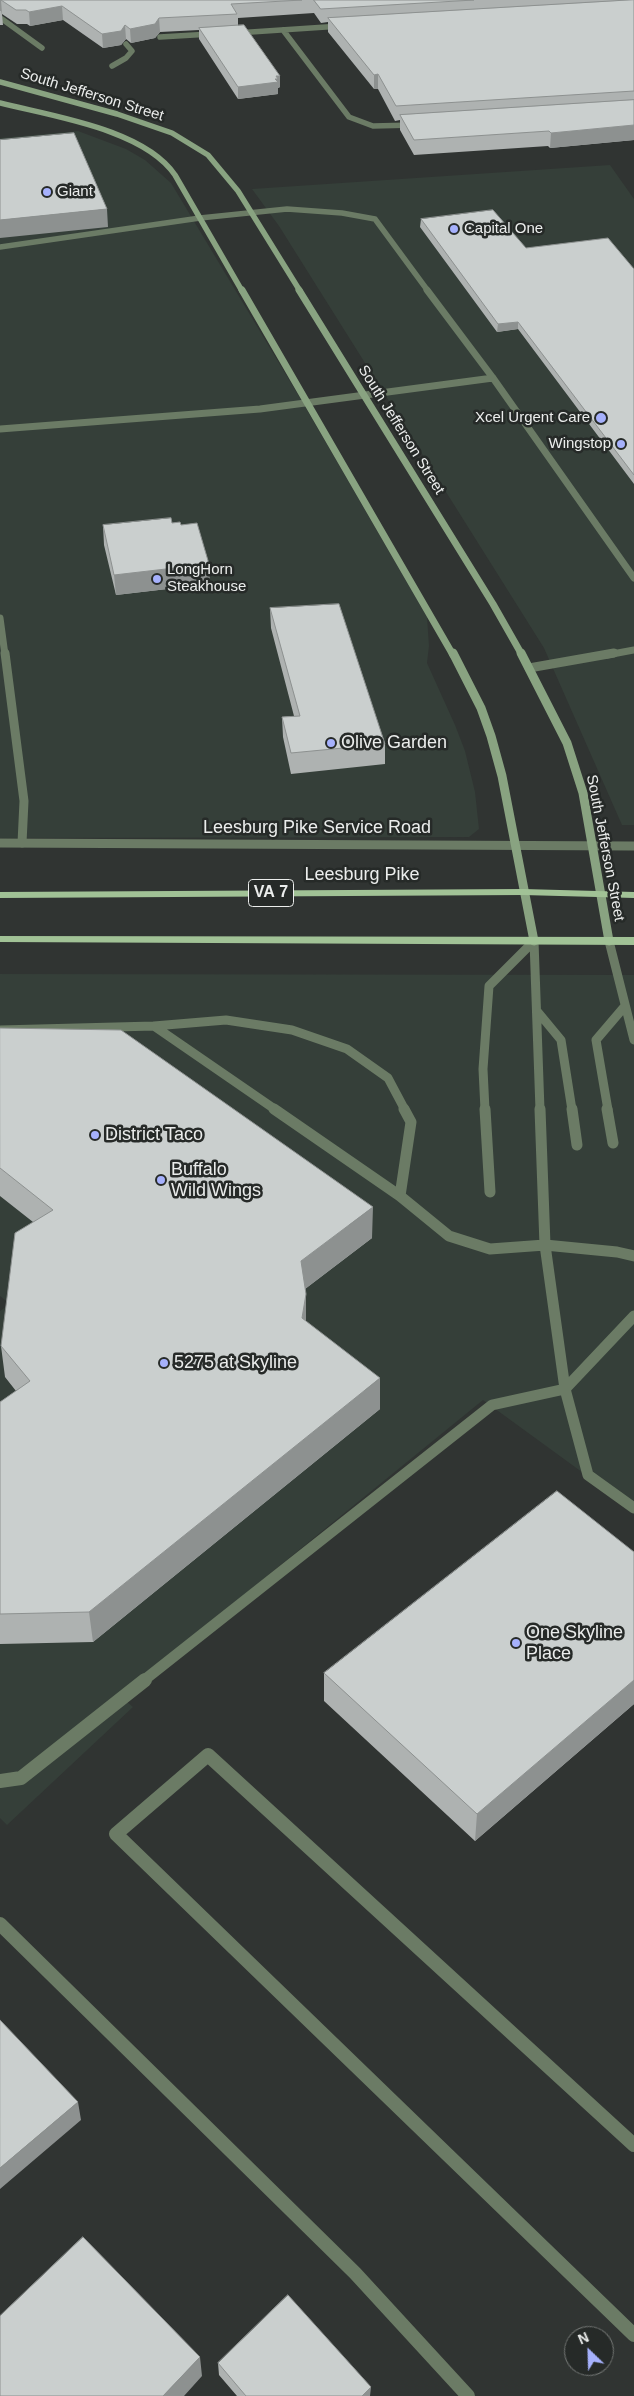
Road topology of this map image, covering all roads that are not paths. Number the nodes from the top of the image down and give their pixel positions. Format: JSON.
{"nodes":[{"id":1,"x":2,"y":19,"type":"edge"},
{"id":2,"x":352,"y":26,"type":"edge"},
{"id":3,"x":283,"y":30,"type":"junction"},
{"id":4,"x":226,"y":33,"type":"edge"},
{"id":5,"x":217,"y":34,"type":"edge"},
{"id":6,"x":160,"y":37,"type":"edge"},
{"id":7,"x":126,"y":44,"type":"edge"},
{"id":8,"x":42,"y":48,"type":"dead end"},
{"id":9,"x":112,"y":66,"type":"dead end"},
{"id":10,"x":0,"y":82,"type":"edge"},
{"id":11,"x":0,"y":103,"type":"edge"},
{"id":12,"x":426,"y":124,"type":"edge"},
{"id":13,"x":251,"y":213,"type":"junction"},
{"id":14,"x":200,"y":218,"type":"junction"},
{"id":15,"x":0,"y":247,"type":"edge"},
{"id":16,"x":493,"y":378,"type":"junction"},
{"id":17,"x":363,"y":395,"type":"junction"},
{"id":18,"x":307,"y":401,"type":"junction"},
{"id":19,"x":0,"y":429,"type":"edge"},
{"id":20,"x":634,"y":578,"type":"edge"},
{"id":21,"x":0,"y":618,"type":"edge"},
{"id":22,"x":634,"y":650,"type":"edge"},
{"id":23,"x":529,"y":668,"type":"junction"},
{"id":24,"x":0,"y":843,"type":"edge"},
{"id":25,"x":22,"y":843,"type":"junction"},
{"id":26,"x":515,"y":846,"type":"junction"},
{"id":27,"x":591,"y":846,"type":"junction"},
{"id":28,"x":634,"y":846,"type":"edge"},
{"id":29,"x":523,"y":892,"type":"junction"},
{"id":30,"x":599,"y":894,"type":"junction"},
{"id":31,"x":0,"y":895,"type":"edge"},
{"id":32,"x":634,"y":895,"type":"edge"},
{"id":33,"x":0,"y":939,"type":"edge"},
{"id":34,"x":534,"y":941,"type":"junction"},
{"id":35,"x":609,"y":941,"type":"junction"},
{"id":36,"x":634,"y":941,"type":"edge"},
{"id":37,"x":625,"y":1006,"type":"junction"},
{"id":38,"x":537,"y":1011,"type":"junction"},
{"id":39,"x":154,"y":1026,"type":"junction"},
{"id":40,"x":0,"y":1030,"type":"edge"},
{"id":41,"x":634,"y":1040,"type":"edge"},
{"id":42,"x":612,"y":1143,"type":"dead end"},
{"id":43,"x":577,"y":1145,"type":"dead end"},
{"id":44,"x":490,"y":1192,"type":"dead end"},
{"id":45,"x":400,"y":1196,"type":"junction"},
{"id":46,"x":545,"y":1245,"type":"junction"},
{"id":47,"x":634,"y":1256,"type":"edge"},
{"id":48,"x":634,"y":1316,"type":"edge"},
{"id":49,"x":565,"y":1389,"type":"junction"},
{"id":50,"x":634,"y":1508,"type":"edge"},
{"id":51,"x":0,"y":1781,"type":"edge"},
{"id":52,"x":0,"y":1924,"type":"edge"},
{"id":53,"x":634,"y":2144,"type":"edge"},
{"id":54,"x":634,"y":2335,"type":"edge"},
{"id":55,"x":468,"y":2396,"type":"edge"}],
"edges":[{"from":1,"to":8,"type":"street"},
{"from":2,"to":3,"type":"street"},
{"from":3,"to":4,"type":"street"},
{"from":3,"to":12,"type":"street"},
{"from":5,"to":6,"type":"street"},
{"from":7,"to":9,"type":"street"},
{"from":10,"to":13,"type":"street","name":"South Jefferson Street"},
{"from":11,"to":14,"type":"street","name":"South Jefferson Street"},
{"from":13,"to":14,"type":"street"},
{"from":13,"to":16,"type":"street"},
{"from":13,"to":17,"type":"street","name":"South Jefferson Street"},
{"from":14,"to":15,"type":"street"},
{"from":14,"to":18,"type":"street","name":"South Jefferson Street"},
{"from":16,"to":17,"type":"street"},
{"from":16,"to":20,"type":"street"},
{"from":17,"to":18,"type":"street"},
{"from":17,"to":23,"type":"street","name":"South Jefferson Street"},
{"from":18,"to":19,"type":"street"},
{"from":18,"to":26,"type":"street","name":"South Jefferson Street"},
{"from":21,"to":25,"type":"street"},
{"from":22,"to":23,"type":"street"},
{"from":23,"to":27,"type":"street","name":"South Jefferson Street"},
{"from":24,"to":25,"type":"street","name":"Leesburg Pike Service Road"},
{"from":25,"to":26,"type":"street","name":"Leesburg Pike Service Road"},
{"from":26,"to":27,"type":"street","name":"Leesburg Pike Service Road"},
{"from":26,"to":29,"type":"street","name":"South Jefferson Street"},
{"from":27,"to":28,"type":"street","name":"Leesburg Pike Service Road"},
{"from":27,"to":30,"type":"street","name":"South Jefferson Street"},
{"from":29,"to":30,"type":"main road","name":"Leesburg Pike","number":"VA 7"},
{"from":29,"to":31,"type":"main road","name":"Leesburg Pike","number":"VA 7"},
{"from":29,"to":34,"type":"street","name":"South Jefferson Street"},
{"from":30,"to":32,"type":"main road","name":"Leesburg Pike","number":"VA 7"},
{"from":30,"to":35,"type":"street","name":"South Jefferson Street"},
{"from":33,"to":34,"type":"main road"},
{"from":34,"to":35,"type":"main road"},
{"from":34,"to":38,"type":"street"},
{"from":34,"to":44,"type":"street"},
{"from":35,"to":36,"type":"main road"},
{"from":35,"to":37,"type":"street"},
{"from":37,"to":41,"type":"street"},
{"from":37,"to":42,"type":"street"},
{"from":38,"to":43,"type":"street"},
{"from":38,"to":46,"type":"street"},
{"from":39,"to":40,"type":"street"},
{"from":39,"to":45,"type":"street"},
{"from":39,"to":45,"type":"street"},
{"from":45,"to":46,"type":"street"},
{"from":46,"to":47,"type":"street"},
{"from":46,"to":49,"type":"street"},
{"from":48,"to":49,"type":"street"},
{"from":49,"to":50,"type":"street"},
{"from":49,"to":51,"type":"street"},
{"from":52,"to":55,"type":"street"},
{"from":53,"to":54,"type":"street"}]}
